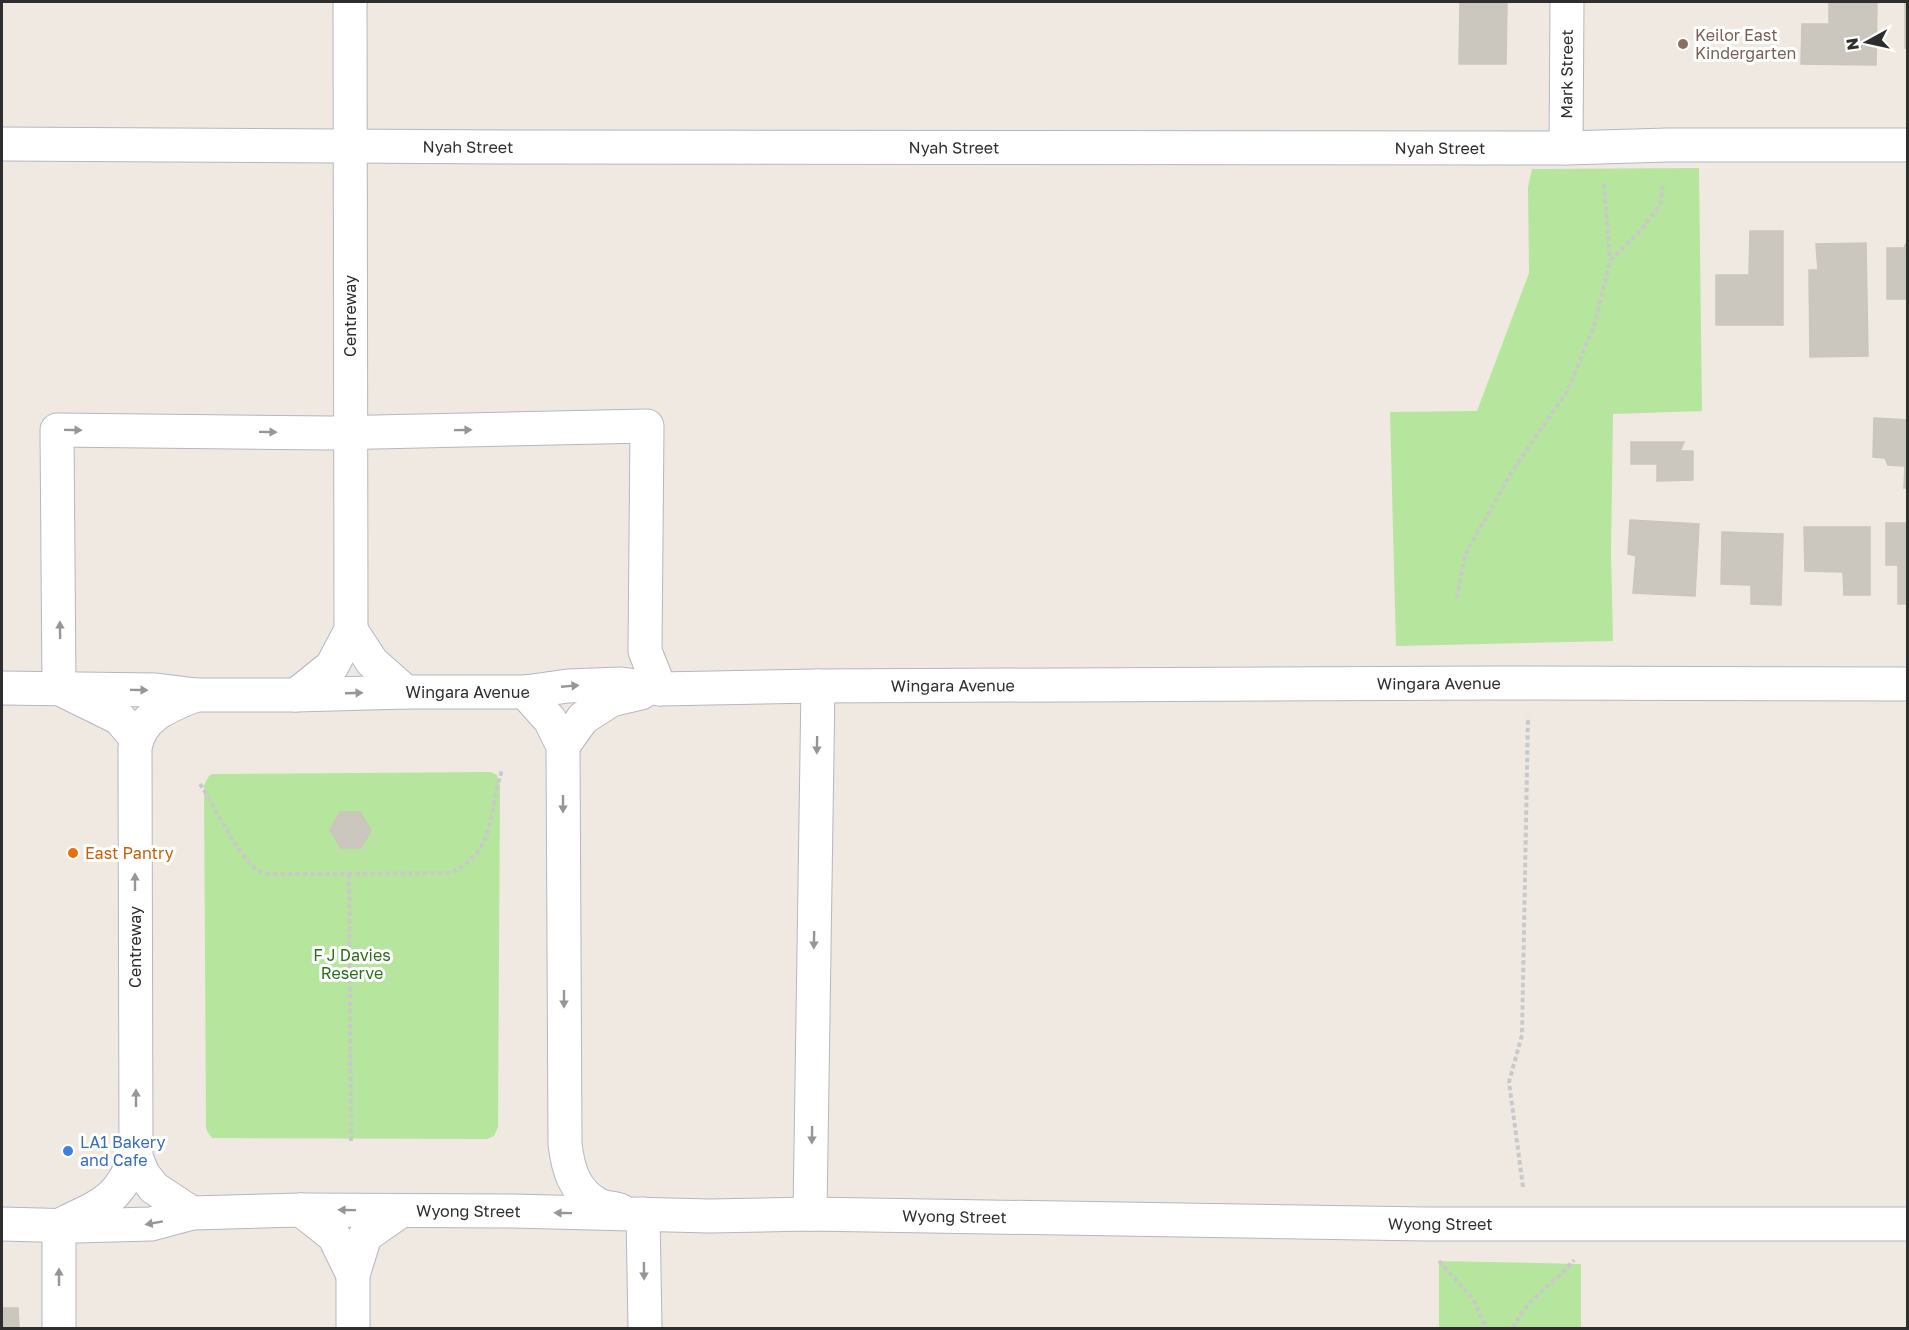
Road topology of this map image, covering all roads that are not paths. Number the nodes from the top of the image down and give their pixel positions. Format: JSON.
{"nodes":[{"id":1,"x":350,"y":2,"type":"edge"},
{"id":2,"x":1567,"y":2,"type":"edge"},
{"id":3,"x":2,"y":144,"type":"edge"},
{"id":4,"x":350,"y":145,"type":"junction"},
{"id":5,"x":1908,"y":145,"type":"edge"},
{"id":6,"x":1566,"y":147,"type":"junction"},
{"id":7,"x":350,"y":433,"type":"junction"},
{"id":8,"x":351,"y":630,"type":"junction"},
{"id":9,"x":1908,"y":684,"type":"edge"},
{"id":10,"x":818,"y":686,"type":"junction"},
{"id":11,"x":2,"y":688,"type":"edge"},
{"id":12,"x":59,"y":688,"type":"junction"},
{"id":13,"x":660,"y":689,"type":"junction"},
{"id":14,"x":406,"y":692,"type":"junction"},
{"id":15,"x":525,"y":693,"type":"junction"},
{"id":16,"x":196,"y":695,"type":"junction"},
{"id":17,"x":296,"y":695,"type":"junction"},
{"id":18,"x":136,"y":738,"type":"junction"},
{"id":19,"x":563,"y":746,"type":"junction"},
{"id":20,"x":565,"y":1144,"type":"junction"},
{"id":21,"x":136,"y":1156,"type":"junction"},
{"id":22,"x":301,"y":1210,"type":"junction"},
{"id":23,"x":400,"y":1211,"type":"junction"},
{"id":24,"x":513,"y":1211,"type":"junction"},
{"id":25,"x":192,"y":1213,"type":"junction"},
{"id":26,"x":810,"y":1214,"type":"junction"},
{"id":27,"x":643,"y":1215,"type":"junction"},
{"id":28,"x":2,"y":1224,"type":"edge"},
{"id":29,"x":1908,"y":1224,"type":"edge"},
{"id":30,"x":59,"y":1225,"type":"junction"},
{"id":31,"x":353,"y":1275,"type":"junction"},
{"id":32,"x":59,"y":1329,"type":"edge"},
{"id":33,"x":353,"y":1329,"type":"edge"},
{"id":34,"x":645,"y":1329,"type":"edge"}],
"edges":[{"from":1,"to":4,"type":"street","name":"Centreway"},
{"from":2,"to":6,"type":"street","name":"Mark Street"},
{"from":3,"to":4,"type":"street","name":"Nyah Street"},
{"from":4,"to":6,"type":"street","name":"Nyah Street"},
{"from":4,"to":7,"type":"street","name":"Centreway"},
{"from":5,"to":6,"type":"street","name":"Nyah Street"},
{"from":7,"to":8,"type":"street","name":"Centreway"},
{"from":12,"to":7,"type":"street","one_way":true},
{"from":7,"to":13,"type":"street","one_way":true},
{"from":8,"to":14,"type":"street"},
{"from":8,"to":17,"type":"street","name":"Centreway"},
{"from":9,"to":10,"type":"street","name":"Wingara Avenue"},
{"from":10,"to":13,"type":"street","name":"Wingara Avenue"},
{"from":10,"to":26,"type":"street","one_way":true},
{"from":11,"to":12,"type":"street","name":"Wingara Avenue"},
{"from":12,"to":16,"type":"street","name":"Wingara Avenue","one_way":true},
{"from":12,"to":18,"type":"street"},
{"from":15,"to":13,"type":"street","name":"Wingara Avenue","one_way":true},
{"from":13,"to":19,"type":"street"},
{"from":14,"to":15,"type":"street","name":"Wingara Avenue"},
{"from":17,"to":14,"type":"street","name":"Wingara Avenue","one_way":true},
{"from":15,"to":19,"type":"street"},
{"from":16,"to":17,"type":"street","name":"Wingara Avenue"},
{"from":16,"to":18,"type":"street"},
{"from":21,"to":18,"type":"street","name":"Centreway","one_way":true},
{"from":19,"to":20,"type":"street","one_way":true},
{"from":20,"to":24,"type":"street"},
{"from":20,"to":27,"type":"street"},
{"from":21,"to":25,"type":"street","name":"Centreway"},
{"from":21,"to":30,"type":"street","name":"Centreway"},
{"from":23,"to":22,"type":"street","name":"Wyong Street","one_way":true},
{"from":22,"to":25,"type":"street","name":"Wyong Street"},
{"from":22,"to":31,"type":"street"},
{"from":23,"to":24,"type":"street","name":"Wyong Street"},
{"from":23,"to":31,"type":"street"},
{"from":27,"to":24,"type":"street","name":"Wyong Street","one_way":true},
{"from":25,"to":30,"type":"street","name":"Wyong Street","one_way":true},
{"from":26,"to":27,"type":"street","name":"Wyong Street"},
{"from":26,"to":29,"type":"street","name":"Wyong Street"},
{"from":27,"to":34,"type":"street","one_way":true},
{"from":28,"to":30,"type":"street","name":"Wyong Street"},
{"from":32,"to":30,"type":"street","one_way":true},
{"from":31,"to":33,"type":"street"}]}
